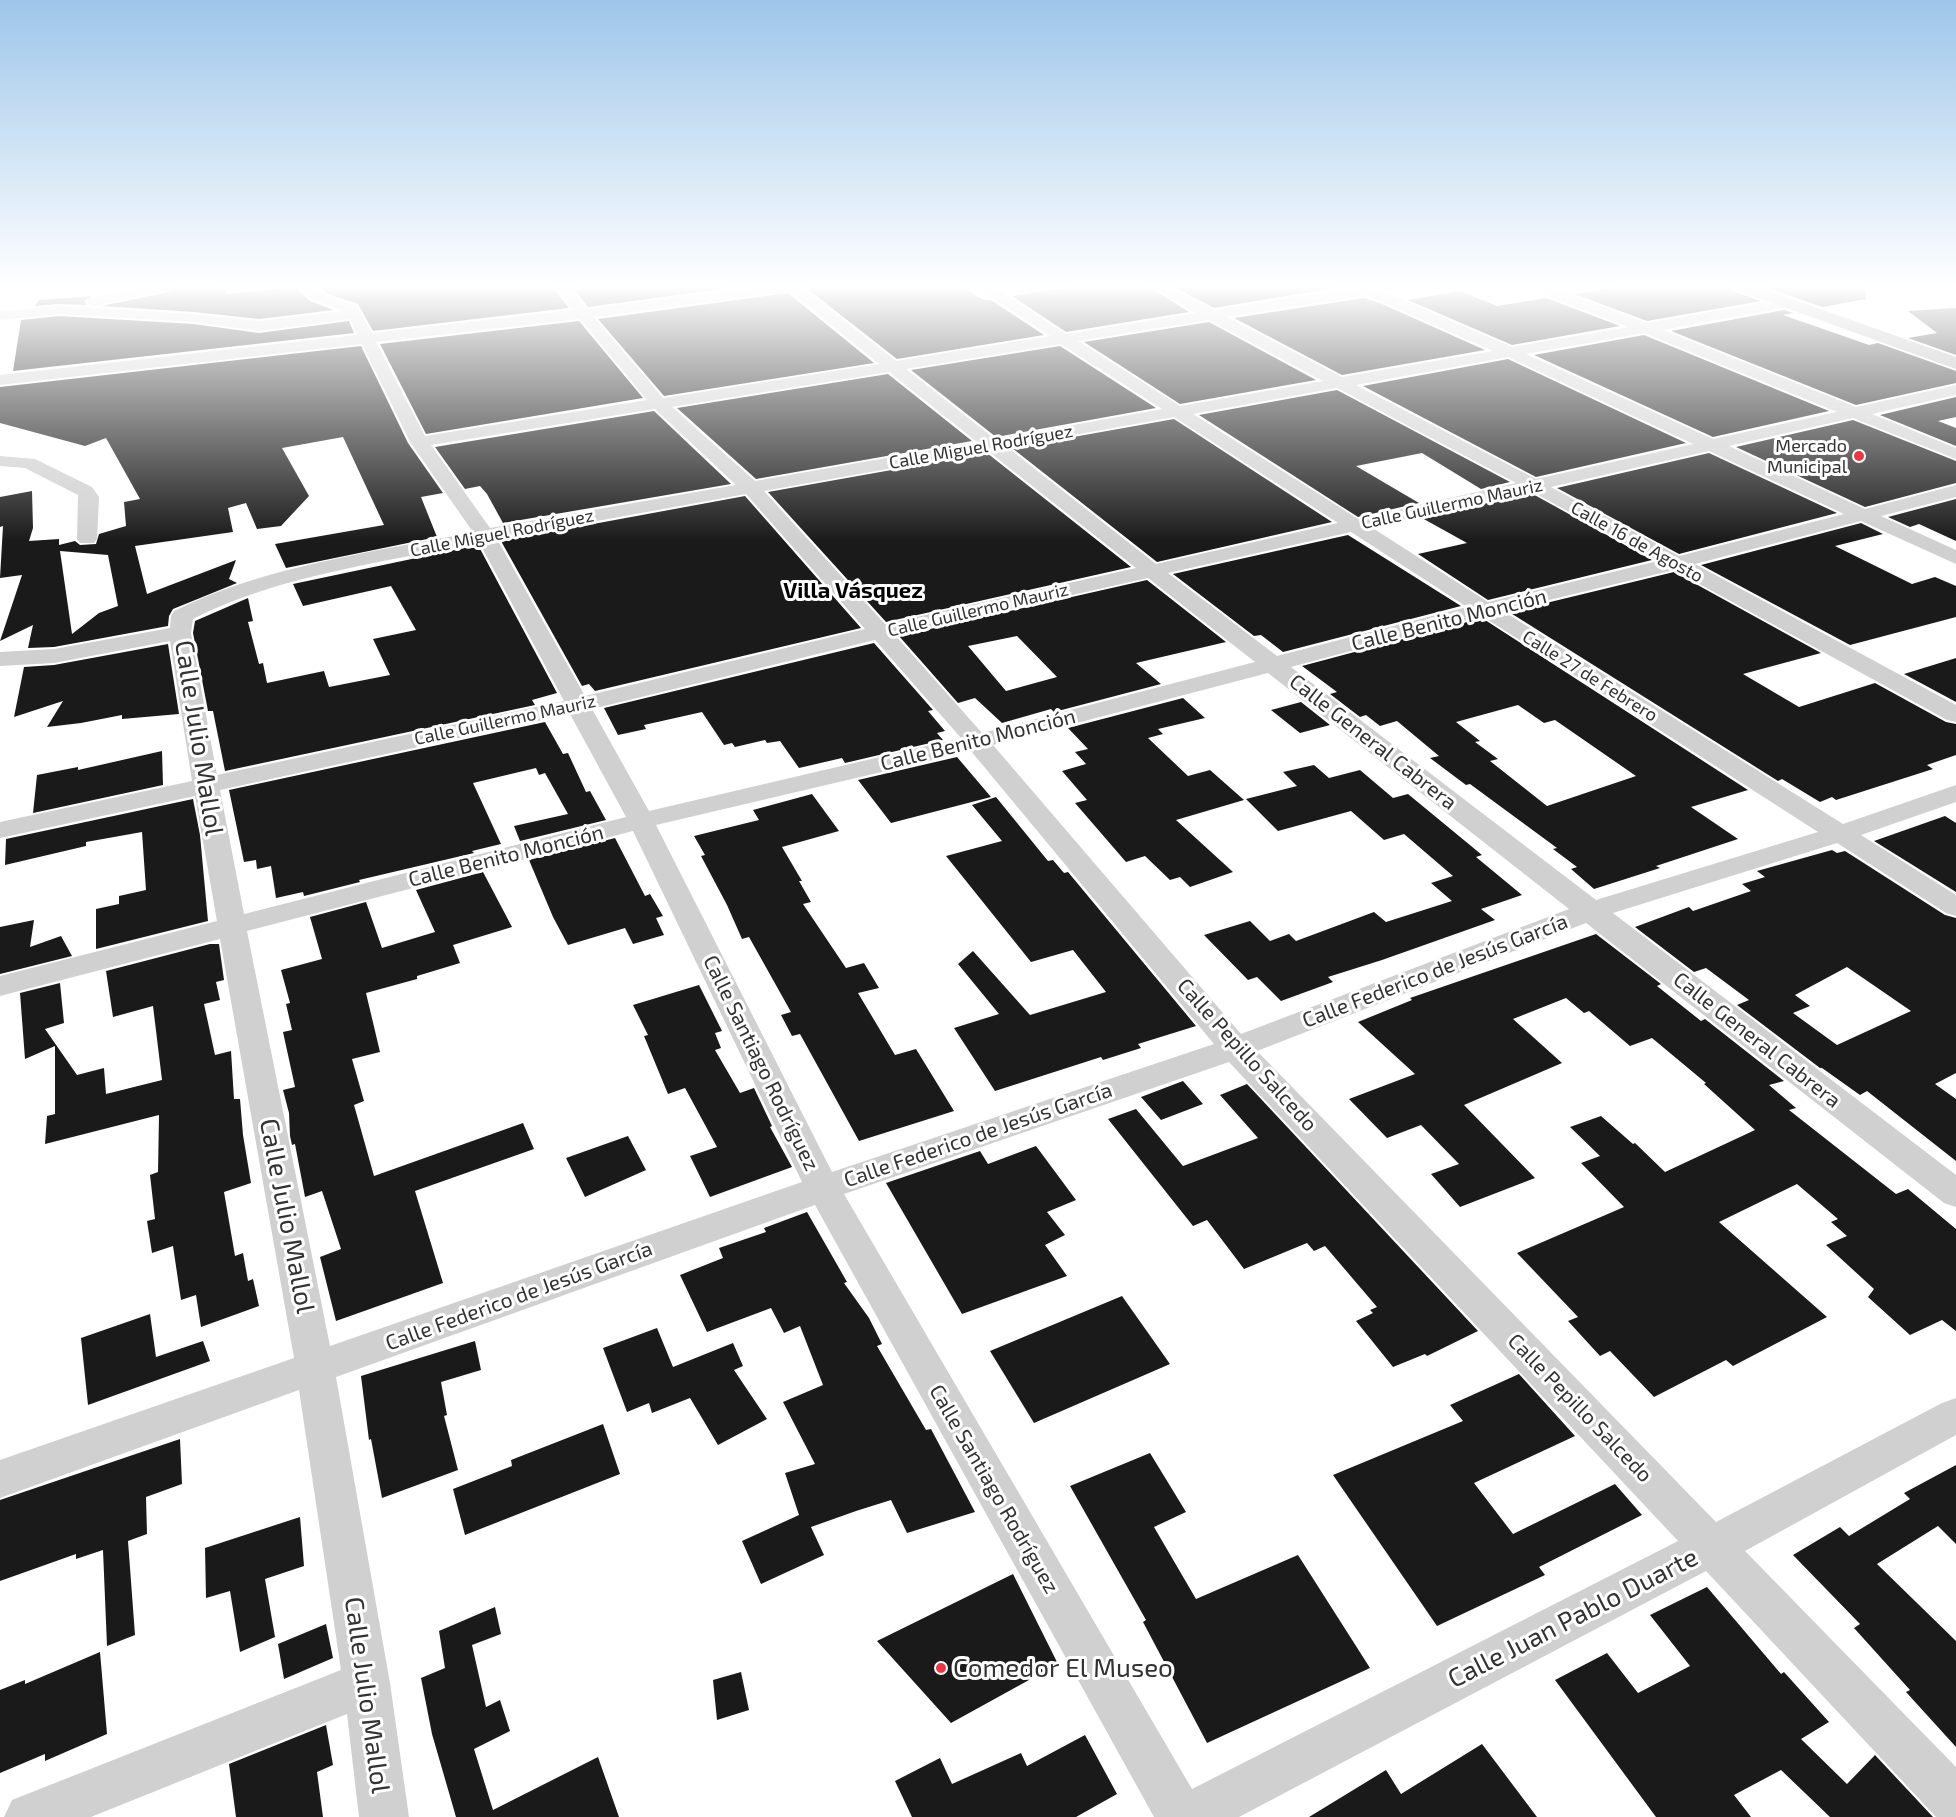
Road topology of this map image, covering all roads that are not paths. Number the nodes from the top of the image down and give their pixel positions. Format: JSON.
{"nodes":[{"id":1,"x":72,"y":372,"type":"edge"},
{"id":2,"x":109,"y":372,"type":"edge"},
{"id":3,"x":383,"y":372,"type":"edge"},
{"id":4,"x":631,"y":372,"type":"edge"},
{"id":5,"x":858,"y":372,"type":"edge"},
{"id":6,"x":899,"y":372,"type":"edge"},
{"id":7,"x":1115,"y":372,"type":"edge"},
{"id":8,"x":1319,"y":372,"type":"edge"},
{"id":9,"x":1401,"y":372,"type":"edge"},
{"id":10,"x":1552,"y":372,"type":"edge"},
{"id":11,"x":1752,"y":372,"type":"edge"},
{"id":12,"x":0,"y":380,"type":"edge"},
{"id":13,"x":1340,"y":383,"type":"junction"},
{"id":14,"x":1956,"y":390,"type":"edge"},
{"id":15,"x":16,"y":394,"type":"dead end"},
{"id":16,"x":660,"y":405,"type":"junction"},
{"id":17,"x":1177,"y":412,"type":"junction"},
{"id":18,"x":1853,"y":413,"type":"junction"},
{"id":19,"x":418,"y":441,"type":"junction"},
{"id":20,"x":993,"y":445,"type":"junction"},
{"id":21,"x":1712,"y":445,"type":"junction"},
{"id":22,"x":1956,"y":454,"type":"edge"},
{"id":23,"x":0,"y":460,"type":"edge"},
{"id":24,"x":1535,"y":486,"type":"junction"},
{"id":25,"x":751,"y":488,"type":"junction"},
{"id":26,"x":1956,"y":491,"type":"edge"},
{"id":27,"x":1866,"y":515,"type":"junction"},
{"id":28,"x":1355,"y":525,"type":"junction"},
{"id":29,"x":485,"y":535,"type":"junction"},
{"id":30,"x":87,"y":539,"type":"dead end"},
{"id":31,"x":1956,"y":558,"type":"edge"},
{"id":32,"x":1676,"y":563,"type":"junction"},
{"id":33,"x":1152,"y":571,"type":"junction"},
{"id":34,"x":1485,"y":609,"type":"junction"},
{"id":35,"x":181,"y":625,"type":"junction"},
{"id":36,"x":880,"y":632,"type":"junction"},
{"id":37,"x":0,"y":659,"type":"edge"},
{"id":38,"x":1273,"y":665,"type":"junction"},
{"id":39,"x":577,"y":705,"type":"junction"},
{"id":40,"x":1956,"y":715,"type":"edge"},
{"id":41,"x":976,"y":742,"type":"junction"},
{"id":42,"x":204,"y":786,"type":"junction"},
{"id":43,"x":1956,"y":793,"type":"edge"},
{"id":44,"x":641,"y":821,"type":"junction"},
{"id":45,"x":0,"y":830,"type":"edge"},
{"id":46,"x":1839,"y":834,"type":"junction"},
{"id":47,"x":1956,"y":907,"type":"edge"},
{"id":48,"x":1590,"y":911,"type":"junction"},
{"id":49,"x":232,"y":926,"type":"junction"},
{"id":50,"x":0,"y":987,"type":"edge"},
{"id":51,"x":1235,"y":1048,"type":"junction"},
{"id":52,"x":823,"y":1188,"type":"junction"},
{"id":53,"x":1956,"y":1194,"type":"edge"},
{"id":54,"x":315,"y":1368,"type":"junction"},
{"id":55,"x":1956,"y":1415,"type":"edge"},
{"id":56,"x":0,"y":1479,"type":"edge"},
{"id":57,"x":1712,"y":1546,"type":"junction"},
{"id":58,"x":367,"y":1683,"type":"junction"},
{"id":59,"x":1956,"y":1802,"type":"edge"},
{"id":60,"x":29,"y":1817,"type":"edge"},
{"id":61,"x":384,"y":1817,"type":"edge"},
{"id":62,"x":1180,"y":1817,"type":"edge"},
{"id":63,"x":1188,"y":1817,"type":"edge"}],
"edges":[{"from":1,"to":12,"type":"street"},
{"from":2,"to":15,"type":"street"},
{"from":3,"to":19,"type":"street","name":"Calle Santiago Rodríguez"},
{"from":4,"to":16,"type":"street","name":"Calle Pepillo Salcedo"},
{"from":5,"to":16,"type":"street"},
{"from":6,"to":20,"type":"street","name":"Calle General Cabrera"},
{"from":7,"to":17,"type":"street","name":"Calle 27 de Febrero"},
{"from":8,"to":13,"type":"street","name":"Calle 16 de Agosto"},
{"from":9,"to":13,"type":"street","name":"Calle Miguel Rodríguez"},
{"from":10,"to":21,"type":"street"},
{"from":11,"to":18,"type":"street"},
{"from":13,"to":17,"type":"street","name":"Calle Miguel Rodríguez"},
{"from":13,"to":24,"type":"street","name":"Calle 16 de Agosto"},
{"from":14,"to":18,"type":"street","name":"Calle Guillermo Mauriz"},
{"from":16,"to":19,"type":"street"},
{"from":16,"to":25,"type":"street","name":"Calle Pepillo Salcedo"},
{"from":17,"to":20,"type":"street","name":"Calle Miguel Rodríguez"},
{"from":17,"to":28,"type":"street","name":"Calle 27 de Febrero"},
{"from":18,"to":21,"type":"street","name":"Calle Guillermo Mauriz"},
{"from":18,"to":22,"type":"street"},
{"from":19,"to":29,"type":"street","name":"Calle Santiago Rodríguez"},
{"from":20,"to":25,"type":"street","name":"Calle Miguel Rodríguez"},
{"from":20,"to":33,"type":"street","name":"Calle General Cabrera"},
{"from":21,"to":24,"type":"street","name":"Calle Guillermo Mauriz"},
{"from":21,"to":27,"type":"street"},
{"from":23,"to":30,"type":"street"},
{"from":24,"to":28,"type":"street","name":"Calle Guillermo Mauriz"},
{"from":24,"to":32,"type":"street","name":"Calle 16 de Agosto"},
{"from":25,"to":29,"type":"street","name":"Calle Miguel Rodríguez"},
{"from":25,"to":36,"type":"street","name":"Calle Pepillo Salcedo"},
{"from":26,"to":27,"type":"street","name":"Calle Benito Monción"},
{"from":27,"to":31,"type":"street"},
{"from":27,"to":32,"type":"street","name":"Calle Benito Monción"},
{"from":28,"to":33,"type":"street","name":"Calle Guillermo Mauriz"},
{"from":28,"to":34,"type":"street","name":"Calle 27 de Febrero"},
{"from":29,"to":35,"type":"street","name":"Calle Miguel Rodríguez"},
{"from":29,"to":39,"type":"street","name":"Calle Santiago Rodríguez"},
{"from":32,"to":34,"type":"street","name":"Calle Benito Monción"},
{"from":32,"to":40,"type":"street","name":"Calle 16 de Agosto"},
{"from":33,"to":36,"type":"street","name":"Calle Guillermo Mauriz"},
{"from":33,"to":38,"type":"street","name":"Calle General Cabrera"},
{"from":34,"to":38,"type":"street","name":"Calle Benito Monción"},
{"from":34,"to":46,"type":"street","name":"Calle 27 de Febrero"},
{"from":35,"to":37,"type":"street","name":"Calle Miguel Rodríguez"},
{"from":35,"to":42,"type":"street","name":"Calle Julio Mallol"},
{"from":36,"to":39,"type":"street","name":"Calle Guillermo Mauriz"},
{"from":36,"to":41,"type":"street","name":"Calle Pepillo Salcedo"},
{"from":38,"to":41,"type":"street","name":"Calle Benito Monción"},
{"from":38,"to":48,"type":"street","name":"Calle General Cabrera"},
{"from":39,"to":42,"type":"street","name":"Calle Guillermo Mauriz"},
{"from":39,"to":44,"type":"street","name":"Calle Santiago Rodríguez"},
{"from":41,"to":44,"type":"street","name":"Calle Benito Monción"},
{"from":41,"to":51,"type":"street","name":"Calle Pepillo Salcedo"},
{"from":42,"to":45,"type":"street","name":"Calle Guillermo Mauriz"},
{"from":42,"to":49,"type":"street","name":"Calle Julio Mallol"},
{"from":43,"to":46,"type":"street","name":"Calle Federico de Jesús García"},
{"from":44,"to":49,"type":"street","name":"Calle Benito Monción"},
{"from":44,"to":52,"type":"street","name":"Calle Santiago Rodríguez"},
{"from":46,"to":47,"type":"street","name":"Calle 27 de Febrero"},
{"from":46,"to":48,"type":"street","name":"Calle Federico de Jesús García"},
{"from":48,"to":51,"type":"street","name":"Calle Federico de Jesús García"},
{"from":48,"to":53,"type":"street","name":"Calle General Cabrera"},
{"from":49,"to":50,"type":"street","name":"Calle Benito Monción"},
{"from":49,"to":54,"type":"street","name":"Calle Julio Mallol"},
{"from":51,"to":52,"type":"street","name":"Calle Federico de Jesús García"},
{"from":51,"to":57,"type":"street","name":"Calle Pepillo Salcedo"},
{"from":52,"to":54,"type":"street","name":"Calle Federico de Jesús García"},
{"from":52,"to":62,"type":"street","name":"Calle Santiago Rodríguez"},
{"from":54,"to":56,"type":"street","name":"Calle Federico de Jesús García"},
{"from":54,"to":58,"type":"street","name":"Calle Julio Mallol"},
{"from":55,"to":57,"type":"street","name":"Calle Juan Pablo Duarte"},
{"from":57,"to":59,"type":"street","name":"Calle Pepillo Salcedo"},
{"from":57,"to":63,"type":"street","name":"Calle Juan Pablo Duarte"},
{"from":58,"to":60,"type":"street"},
{"from":58,"to":61,"type":"street","name":"Calle Julio Mallol"}]}
